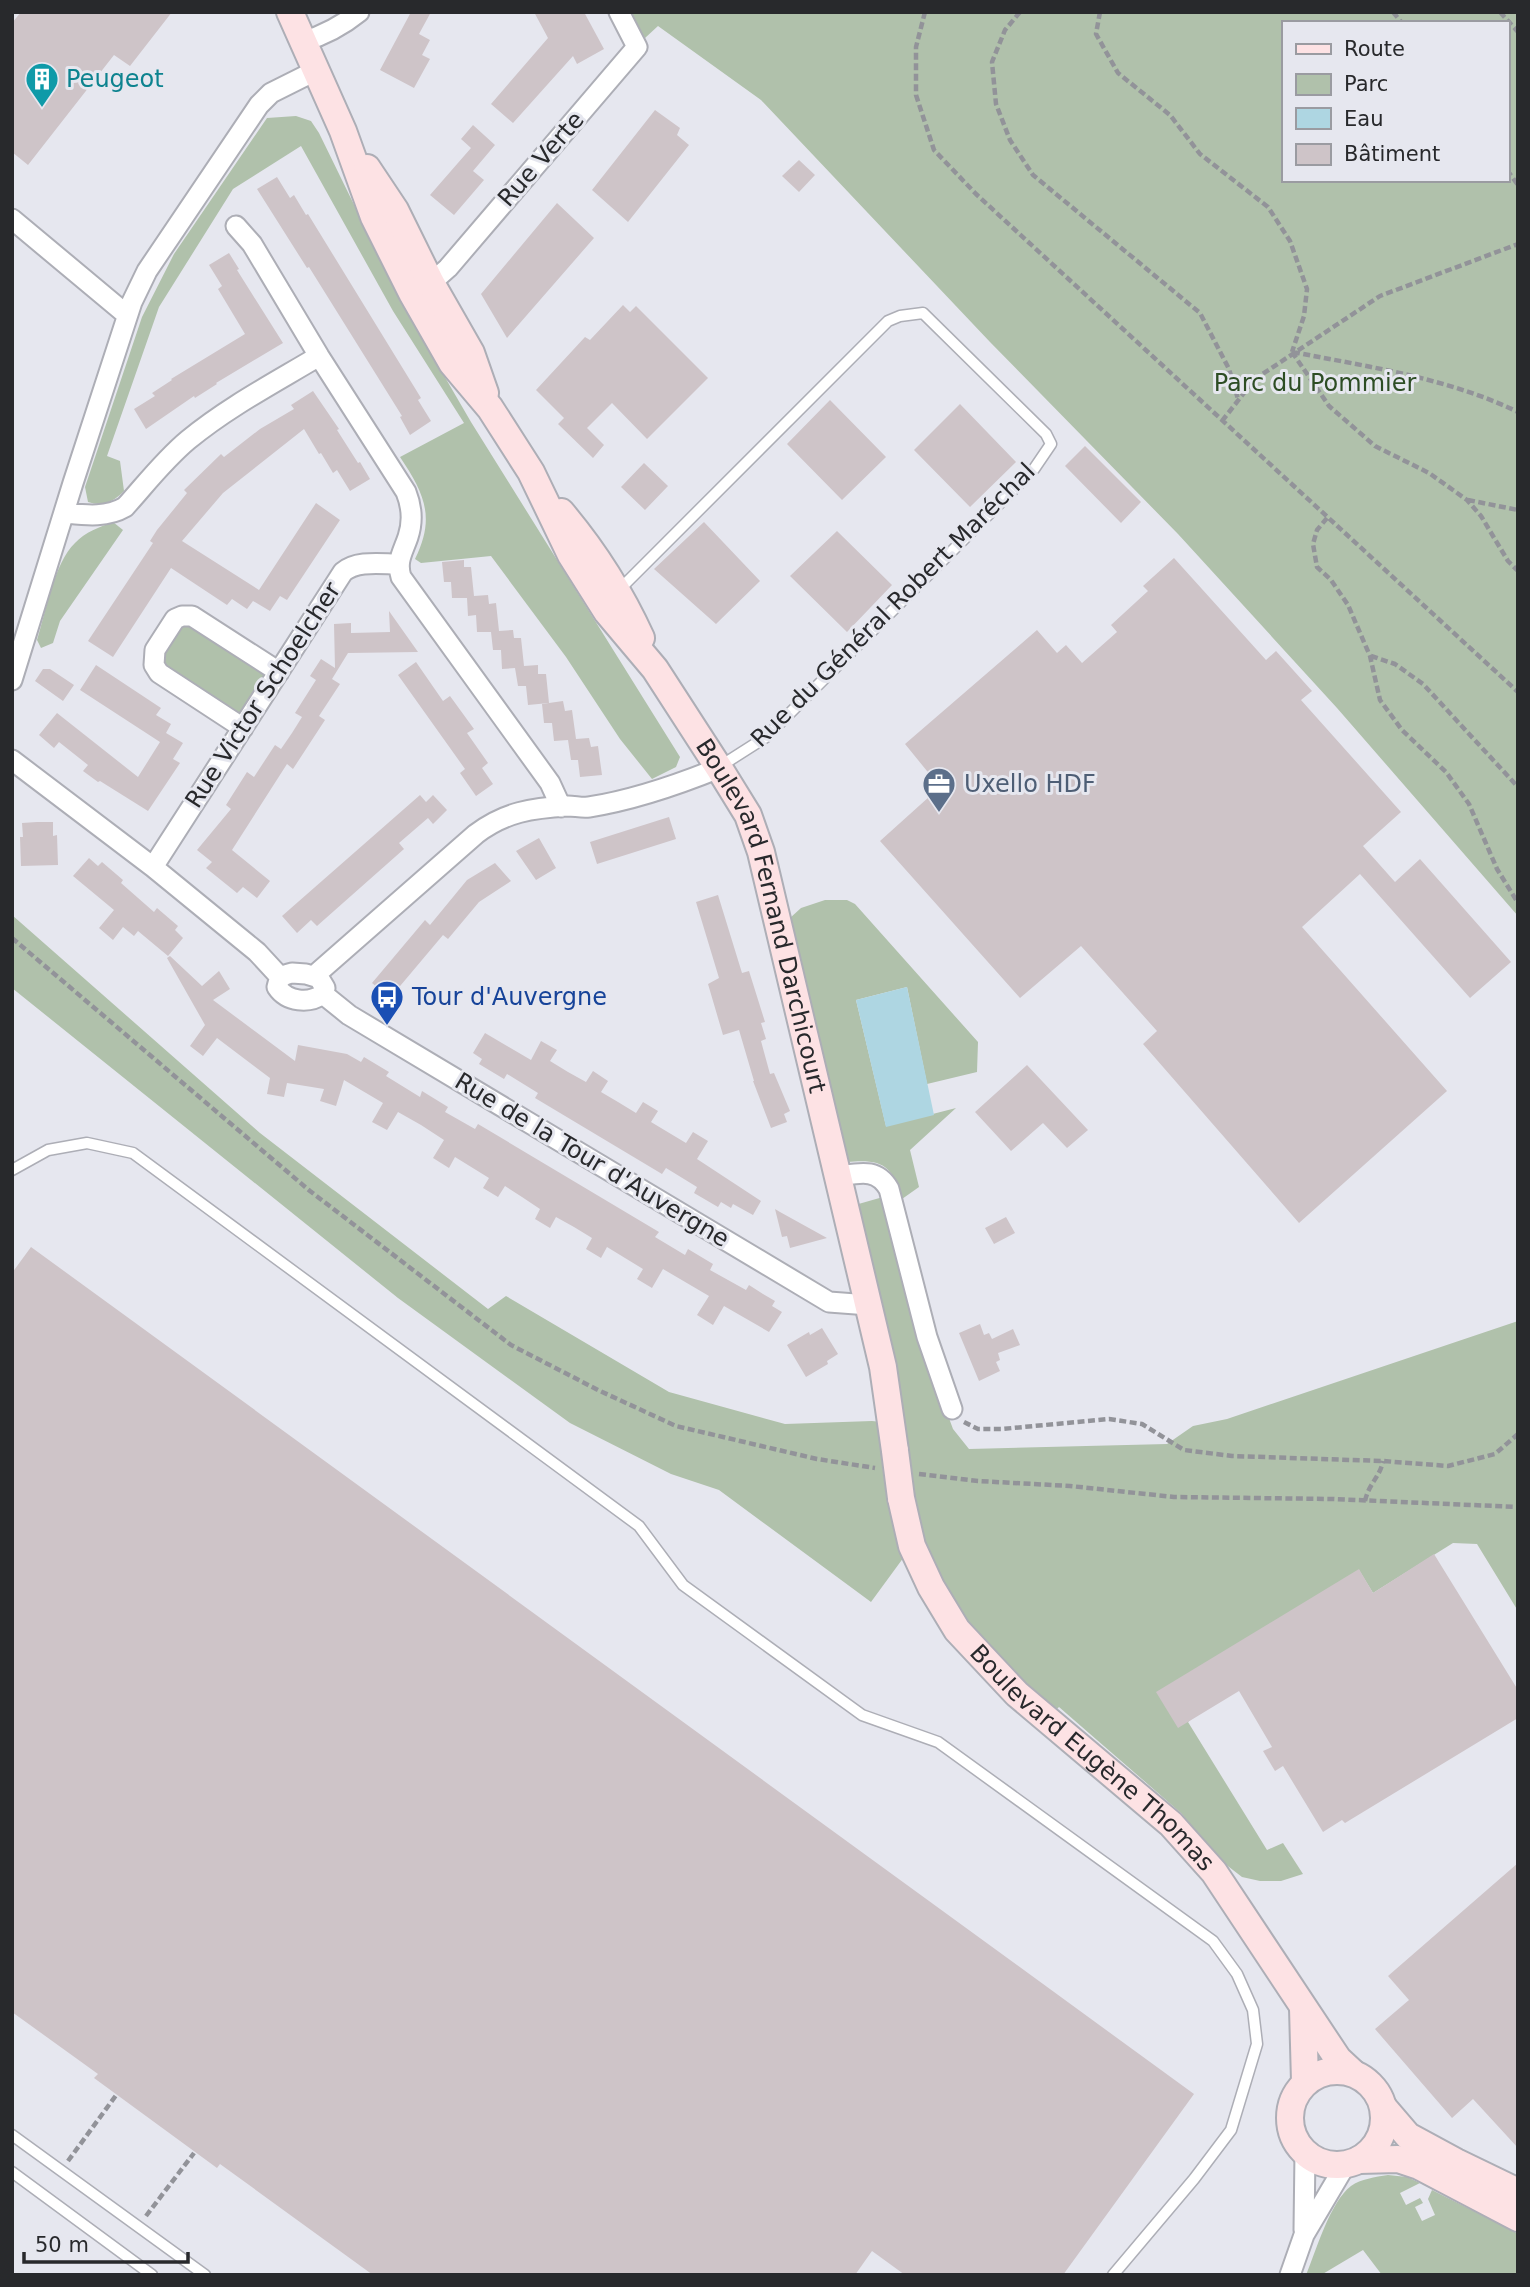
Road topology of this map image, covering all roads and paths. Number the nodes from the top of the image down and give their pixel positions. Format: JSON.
{"nodes":[{"id":1,"x":290,"y":12,"type":"edge"},
{"id":2,"x":359,"y":12,"type":"edge"},
{"id":3,"x":618,"y":12,"type":"edge"},
{"id":4,"x":925,"y":12,"type":"edge"},
{"id":5,"x":1020,"y":12,"type":"edge"},
{"id":6,"x":1100,"y":12,"type":"edge"},
{"id":7,"x":302,"y":41,"type":"junction"},
{"id":8,"x":315,"y":71,"type":"junction"},
{"id":9,"x":12,"y":219,"type":"edge"},
{"id":10,"x":236,"y":226,"type":"dead end"},
{"id":11,"x":1518,"y":244,"type":"edge"},
{"id":12,"x":422,"y":288,"type":"junction"},
{"id":13,"x":127,"y":316,"type":"junction"},
{"id":14,"x":1293,"y":352,"type":"junction"},
{"id":15,"x":319,"y":356,"type":"junction"},
{"id":16,"x":1238,"y":399,"type":"junction"},
{"id":17,"x":1518,"y":412,"type":"edge"},
{"id":18,"x":1222,"y":421,"type":"junction"},
{"id":19,"x":1467,"y":500,"type":"junction"},
{"id":20,"x":1518,"y":510,"type":"edge"},
{"id":21,"x":64,"y":513,"type":"junction"},
{"id":22,"x":1327,"y":518,"type":"junction"},
{"id":23,"x":398,"y":564,"type":"junction"},
{"id":24,"x":1518,"y":571,"type":"edge"},
{"id":25,"x":609,"y":596,"type":"junction"},
{"id":26,"x":1370,"y":656,"type":"junction"},
{"id":27,"x":279,"y":672,"type":"junction"},
{"id":28,"x":12,"y":680,"type":"edge"},
{"id":29,"x":1518,"y":692,"type":"edge"},
{"id":30,"x":243,"y":728,"type":"junction"},
{"id":31,"x":12,"y":760,"type":"edge"},
{"id":32,"x":719,"y":768,"type":"junction"},
{"id":33,"x":1518,"y":787,"type":"edge"},
{"id":34,"x":561,"y":807,"type":"junction"},
{"id":35,"x":153,"y":867,"type":"junction"},
{"id":36,"x":1518,"y":903,"type":"edge"},
{"id":37,"x":12,"y":939,"type":"edge"},
{"id":38,"x":314,"y":976,"type":"junction"},
{"id":39,"x":281,"y":978,"type":"junction"},
{"id":40,"x":323,"y":994,"type":"junction"},
{"id":41,"x":12,"y":1170,"type":"edge"},
{"id":42,"x":839,"y":1176,"type":"junction"},
{"id":43,"x":869,"y":1305,"type":"junction"},
{"id":44,"x":952,"y":1409,"type":"dead end"},
{"id":45,"x":978,"y":1429,"type":"dead end"},
{"id":46,"x":1518,"y":1434,"type":"edge"},
{"id":47,"x":891,"y":1460,"type":"junction"},
{"id":48,"x":1383,"y":1461,"type":"junction"},
{"id":49,"x":911,"y":1473,"type":"dead end"},
{"id":50,"x":1365,"y":1501,"type":"junction"},
{"id":51,"x":1518,"y":1507,"type":"edge"},
{"id":52,"x":1303,"y":2008,"type":"junction"},
{"id":53,"x":1352,"y":2072,"type":"junction"},
{"id":54,"x":1305,"y":2082,"type":"junction"},
{"id":55,"x":117,"y":2094,"type":"dead end"},
{"id":56,"x":1384,"y":2108,"type":"junction"},
{"id":57,"x":12,"y":2135,"type":"edge"},
{"id":58,"x":1305,"y":2152,"type":"junction"},
{"id":59,"x":194,"y":2153,"type":"dead end"},
{"id":60,"x":1352,"y":2162,"type":"junction"},
{"id":61,"x":1419,"y":2166,"type":"junction"},
{"id":62,"x":60,"y":2170,"type":"junction"},
{"id":63,"x":12,"y":2172,"type":"edge"},
{"id":64,"x":1518,"y":2192,"type":"edge"},
{"id":65,"x":1518,"y":2205,"type":"edge"},
{"id":66,"x":1518,"y":2218,"type":"edge"},
{"id":67,"x":139,"y":2227,"type":"junction"},
{"id":68,"x":1304,"y":2235,"type":"junction"},
{"id":69,"x":152,"y":2275,"type":"edge"},
{"id":70,"x":205,"y":2275,"type":"edge"},
{"id":71,"x":1113,"y":2275,"type":"edge"},
{"id":72,"x":1290,"y":2275,"type":"edge"}],
"edges":[{"from":1,"to":7,"type":"main road","name":"Boulevard Fernand Darchicourt"},
{"from":2,"to":7,"type":"street"},
{"from":3,"to":12,"type":"street","name":"Rue Verte"},
{"from":4,"to":18,"type":"path"},
{"from":5,"to":16,"type":"path"},
{"from":6,"to":14,"type":"path"},
{"from":7,"to":8,"type":"main road","name":"Boulevard Fernand Darchicourt"},
{"from":8,"to":12,"type":"main road","name":"Boulevard Fernand Darchicourt"},
{"from":8,"to":13,"type":"street"},
{"from":9,"to":13,"type":"street"},
{"from":10,"to":15,"type":"street"},
{"from":11,"to":14,"type":"path"},
{"from":12,"to":25,"type":"main road","name":"Boulevard Fernand Darchicourt"},
{"from":13,"to":21,"type":"street"},
{"from":14,"to":16,"type":"path"},
{"from":14,"to":17,"type":"path"},
{"from":14,"to":19,"type":"path"},
{"from":15,"to":21,"type":"street"},
{"from":15,"to":23,"type":"street"},
{"from":16,"to":18,"type":"path"},
{"from":18,"to":22,"type":"path"},
{"from":19,"to":20,"type":"path"},
{"from":19,"to":24,"type":"path"},
{"from":21,"to":28,"type":"street"},
{"from":22,"to":26,"type":"path"},
{"from":22,"to":29,"type":"path"},
{"from":23,"to":27,"type":"street","name":"Rue Victor Schoelcher"},
{"from":23,"to":34,"type":"street"},
{"from":25,"to":32,"type":"main road","name":"Boulevard Fernand Darchicourt"},
{"from":25,"to":32,"type":"lane","name":"Rue du Général Robert Maréchal"},
{"from":26,"to":33,"type":"path"},
{"from":26,"to":36,"type":"path"},
{"from":27,"to":30,"type":"street","name":"Rue Victor Schoelcher"},
{"from":27,"to":30,"type":"street"},
{"from":30,"to":35,"type":"street","name":"Rue Victor Schoelcher"},
{"from":31,"to":35,"type":"street"},
{"from":32,"to":34,"type":"street"},
{"from":32,"to":42,"type":"main road","name":"Boulevard Fernand Darchicourt"},
{"from":34,"to":38,"type":"street"},
{"from":35,"to":39,"type":"street"},
{"from":37,"to":47,"type":"path"},
{"from":38,"to":39,"type":"street"},
{"from":38,"to":40,"type":"street"},
{"from":39,"to":40,"type":"street"},
{"from":40,"to":43,"type":"street","name":"Rue de la Tour d'Auvergne"},
{"from":41,"to":71,"type":"lane"},
{"from":42,"to":43,"type":"main road","name":"Boulevard Fernand Darchicourt"},
{"from":42,"to":44,"type":"street"},
{"from":43,"to":47,"type":"main road"},
{"from":45,"to":48,"type":"path"},
{"from":46,"to":48,"type":"path"},
{"from":47,"to":52,"type":"main road","name":"Boulevard Eugène Thomas","bridge":true},
{"from":48,"to":50,"type":"path"},
{"from":49,"to":50,"type":"path"},
{"from":50,"to":51,"type":"path"},
{"from":52,"to":53,"type":"main road","name":"Boulevard Eugène Thomas"},
{"from":52,"to":54,"type":"main road","name":"Boulevard Eugène Thomas"},
{"from":53,"to":54,"type":"main road"},
{"from":53,"to":56,"type":"main road"},
{"from":54,"to":58,"type":"main road"},
{"from":55,"to":62,"type":"path"},
{"from":56,"to":60,"type":"main road"},
{"from":56,"to":64,"type":"main road"},
{"from":57,"to":62,"type":"lane"},
{"from":58,"to":60,"type":"main road"},
{"from":58,"to":68,"type":"street"},
{"from":59,"to":67,"type":"path"},
{"from":60,"to":61,"type":"main road"},
{"from":60,"to":68,"type":"street"},
{"from":61,"to":65,"type":"lane"},
{"from":61,"to":66,"type":"main road"},
{"from":62,"to":67,"type":"lane"},
{"from":63,"to":69,"type":"lane"},
{"from":67,"to":70,"type":"lane"},
{"from":68,"to":72,"type":"street"}]}
